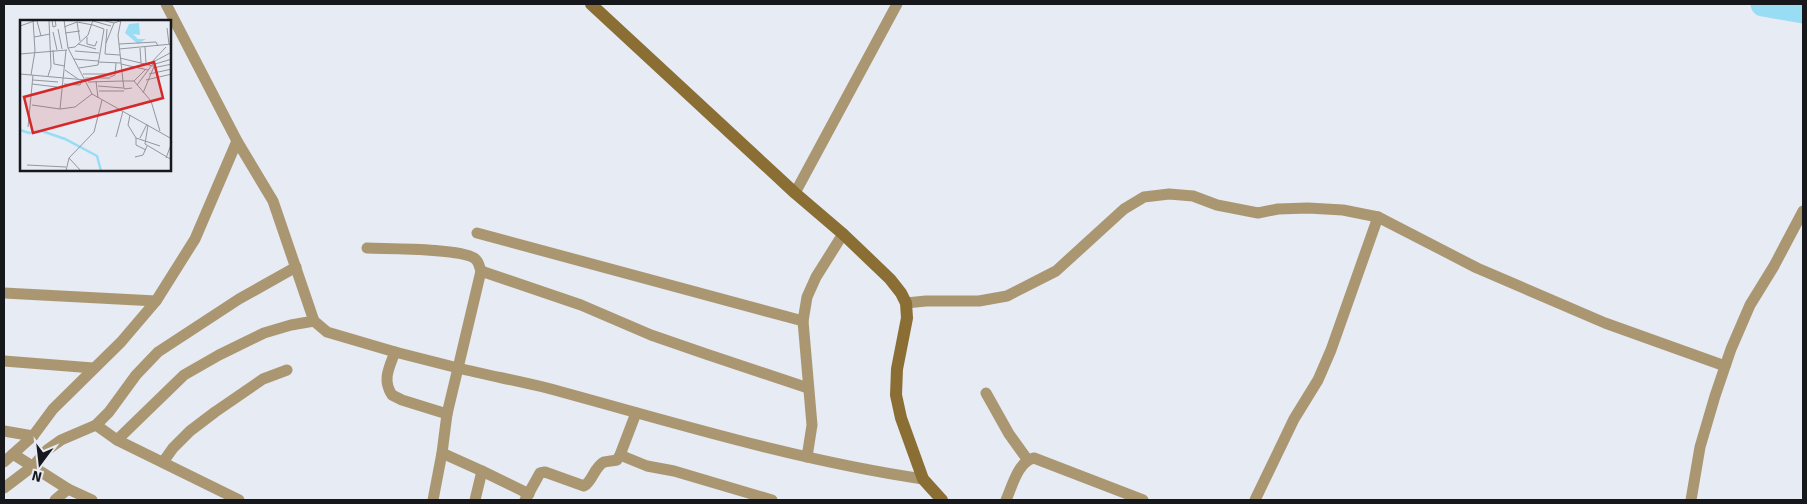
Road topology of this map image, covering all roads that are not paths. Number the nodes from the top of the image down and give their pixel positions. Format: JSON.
{"nodes":[{"id":1,"x":166,"y":4,"type":"edge"},
{"id":2,"x":591,"y":4,"type":"edge"},
{"id":3,"x":897,"y":4,"type":"edge"},
{"id":4,"x":237,"y":141,"type":"junction"},
{"id":5,"x":795,"y":193,"type":"junction"},
{"id":6,"x":1803,"y":211,"type":"edge"},
{"id":7,"x":1378,"y":217,"type":"junction"},
{"id":8,"x":477,"y":234,"type":"dead end"},
{"id":9,"x":843,"y":234,"type":"junction"},
{"id":10,"x":367,"y":248,"type":"dead end"},
{"id":11,"x":296,"y":267,"type":"junction"},
{"id":12,"x":481,"y":271,"type":"junction"},
{"id":13,"x":4,"y":293,"type":"edge"},
{"id":14,"x":156,"y":301,"type":"junction"},
{"id":15,"x":906,"y":303,"type":"junction"},
{"id":16,"x":314,"y":321,"type":"junction"},
{"id":17,"x":803,"y":322,"type":"junction"},
{"id":18,"x":395,"y":352,"type":"junction"},
{"id":19,"x":4,"y":361,"type":"edge"},
{"id":20,"x":1726,"y":366,"type":"junction"},
{"id":21,"x":93,"y":368,"type":"junction"},
{"id":22,"x":458,"y":368,"type":"junction"},
{"id":23,"x":288,"y":370,"type":"dead end"},
{"id":24,"x":808,"y":388,"type":"junction"},
{"id":25,"x":986,"y":394,"type":"dead end"},
{"id":26,"x":636,"y":413,"type":"junction"},
{"id":27,"x":447,"y":414,"type":"junction"},
{"id":28,"x":96,"y":425,"type":"junction"},
{"id":29,"x":4,"y":431,"type":"edge"},
{"id":30,"x":33,"y":436,"type":"junction"},
{"id":31,"x":117,"y":440,"type":"junction"},
{"id":32,"x":442,"y":453,"type":"junction"},
{"id":33,"x":14,"y":454,"type":"junction"},
{"id":34,"x":620,"y":456,"type":"junction"},
{"id":35,"x":807,"y":457,"type":"junction"},
{"id":36,"x":1027,"y":459,"type":"junction"},
{"id":37,"x":4,"y":462,"type":"edge"},
{"id":38,"x":163,"y":462,"type":"junction"},
{"id":39,"x":33,"y":466,"type":"junction"},
{"id":40,"x":482,"y":471,"type":"junction"},
{"id":41,"x":923,"y":479,"type":"junction"},
{"id":42,"x":4,"y":488,"type":"edge"},
{"id":43,"x":68,"y":489,"type":"junction"},
{"id":44,"x":527,"y":497,"type":"edge"},
{"id":45,"x":55,"y":500,"type":"edge"},
{"id":46,"x":92,"y":500,"type":"edge"},
{"id":47,"x":239,"y":500,"type":"edge"},
{"id":48,"x":432,"y":500,"type":"edge"},
{"id":49,"x":474,"y":500,"type":"edge"},
{"id":50,"x":772,"y":500,"type":"edge"},
{"id":51,"x":940,"y":500,"type":"edge"},
{"id":52,"x":1006,"y":500,"type":"edge"},
{"id":53,"x":1143,"y":500,"type":"edge"},
{"id":54,"x":1255,"y":500,"type":"edge"},
{"id":55,"x":1691,"y":500,"type":"edge"}],
"edges":[{"from":1,"to":4,"type":"street"},
{"from":2,"to":5,"type":"street"},
{"from":3,"to":5,"type":"street"},
{"from":4,"to":11,"type":"street"},
{"from":4,"to":14,"type":"street"},
{"from":5,"to":9,"type":"street"},
{"from":6,"to":20,"type":"street"},
{"from":7,"to":15,"type":"street"},
{"from":7,"to":20,"type":"street"},
{"from":7,"to":54,"type":"street"},
{"from":8,"to":17,"type":"street"},
{"from":9,"to":15,"type":"street"},
{"from":9,"to":17,"type":"street"},
{"from":10,"to":12,"type":"street"},
{"from":11,"to":16,"type":"street"},
{"from":11,"to":28,"type":"street"},
{"from":12,"to":22,"type":"street"},
{"from":12,"to":24,"type":"street"},
{"from":13,"to":14,"type":"street"},
{"from":14,"to":21,"type":"street"},
{"from":15,"to":41,"type":"street"},
{"from":16,"to":18,"type":"street"},
{"from":16,"to":31,"type":"street"},
{"from":17,"to":24,"type":"street"},
{"from":18,"to":22,"type":"street"},
{"from":18,"to":27,"type":"street"},
{"from":19,"to":21,"type":"street"},
{"from":20,"to":55,"type":"street"},
{"from":21,"to":30,"type":"street"},
{"from":22,"to":26,"type":"street"},
{"from":22,"to":27,"type":"street"},
{"from":23,"to":38,"type":"street"},
{"from":24,"to":35,"type":"street"},
{"from":25,"to":36,"type":"street"},
{"from":26,"to":34,"type":"street"},
{"from":26,"to":35,"type":"street"},
{"from":27,"to":32,"type":"street"},
{"from":28,"to":31,"type":"street"},
{"from":28,"to":39,"type":"street"},
{"from":29,"to":30,"type":"street"},
{"from":30,"to":33,"type":"street"},
{"from":31,"to":38,"type":"street"},
{"from":32,"to":40,"type":"street"},
{"from":32,"to":48,"type":"street"},
{"from":33,"to":37,"type":"street"},
{"from":33,"to":39,"type":"street"},
{"from":34,"to":44,"type":"street"},
{"from":34,"to":50,"type":"street"},
{"from":35,"to":41,"type":"street"},
{"from":36,"to":52,"type":"street"},
{"from":36,"to":53,"type":"street"},
{"from":38,"to":47,"type":"street"},
{"from":39,"to":42,"type":"street"},
{"from":39,"to":43,"type":"street"},
{"from":40,"to":44,"type":"street"},
{"from":40,"to":49,"type":"street"},
{"from":41,"to":51,"type":"street"},
{"from":43,"to":45,"type":"street"},
{"from":43,"to":46,"type":"street"}]}
